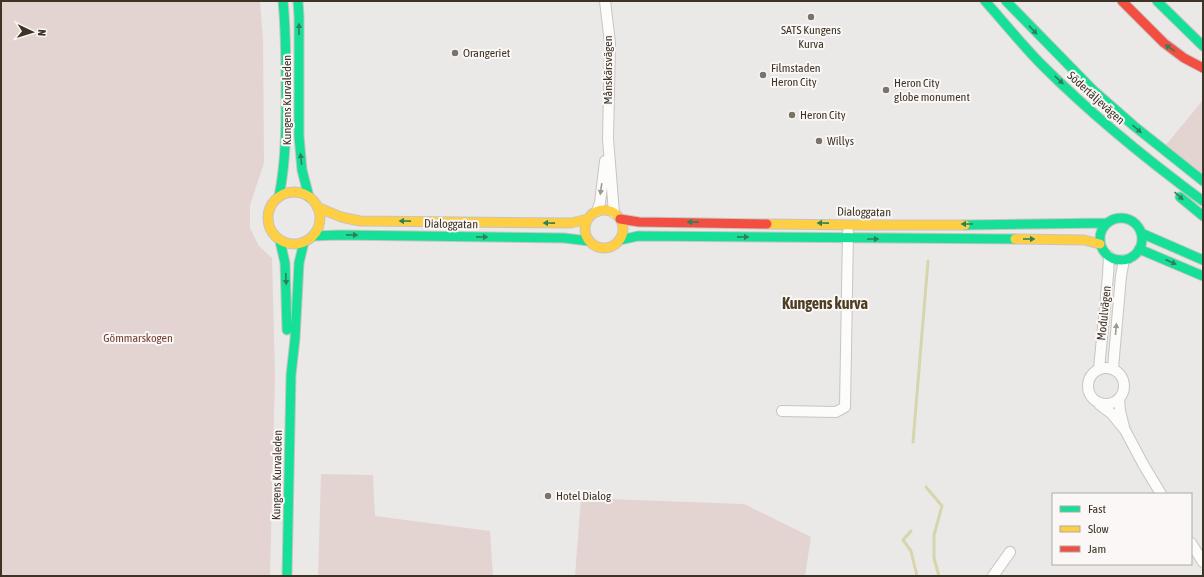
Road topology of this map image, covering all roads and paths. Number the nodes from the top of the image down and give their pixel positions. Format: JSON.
{"nodes":[{"id":1,"x":283,"y":1,"type":"edge"},
{"id":2,"x":298,"y":1,"type":"edge"},
{"id":3,"x":605,"y":1,"type":"edge"},
{"id":4,"x":984,"y":1,"type":"edge"},
{"id":5,"x":1006,"y":1,"type":"edge"},
{"id":6,"x":1122,"y":1,"type":"edge"},
{"id":7,"x":1157,"y":1,"type":"edge"},
{"id":8,"x":1174,"y":39,"type":"dead end"},
{"id":9,"x":1203,"y":46,"type":"edge"},
{"id":10,"x":1203,"y":68,"type":"edge"},
{"id":11,"x":608,"y":139,"type":"junction"},
{"id":12,"x":1144,"y":156,"type":"junction"},
{"id":13,"x":1203,"y":181,"type":"edge"},
{"id":14,"x":279,"y":196,"type":"junction"},
{"id":15,"x":309,"y":197,"type":"junction"},
{"id":16,"x":1203,"y":201,"type":"edge"},
{"id":17,"x":318,"y":207,"type":"junction"},
{"id":18,"x":598,"y":211,"type":"junction"},
{"id":19,"x":617,"y":216,"type":"junction"},
{"id":20,"x":1203,"y":216,"type":"edge"},
{"id":21,"x":588,"y":219,"type":"junction"},
{"id":22,"x":1107,"y":223,"type":"junction"},
{"id":23,"x":848,"y":224,"type":"junction"},
{"id":24,"x":1141,"y":233,"type":"junction"},
{"id":25,"x":313,"y":236,"type":"junction"},
{"id":26,"x":848,"y":238,"type":"junction"},
{"id":27,"x":620,"y":240,"type":"junction"},
{"id":28,"x":280,"y":241,"type":"junction"},
{"id":29,"x":589,"y":241,"type":"junction"},
{"id":30,"x":304,"y":242,"type":"junction"},
{"id":31,"x":1100,"y":244,"type":"junction"},
{"id":32,"x":1139,"y":249,"type":"junction"},
{"id":33,"x":1109,"y":256,"type":"junction"},
{"id":34,"x":1124,"y":260,"type":"junction"},
{"id":35,"x":1203,"y":260,"type":"edge"},
{"id":36,"x":1203,"y":276,"type":"edge"},
{"id":37,"x":1113,"y":368,"type":"junction"},
{"id":38,"x":1099,"y":369,"type":"junction"},
{"id":39,"x":291,"y":375,"type":"junction"},
{"id":40,"x":1119,"y":399,"type":"junction"},
{"id":41,"x":1099,"y":404,"type":"junction"},
{"id":42,"x":782,"y":412,"type":"dead end"},
{"id":43,"x":1125,"y":430,"type":"junction"},
{"id":44,"x":1160,"y":493,"type":"edge"},
{"id":45,"x":1192,"y":544,"type":"edge"},
{"id":46,"x":1010,"y":552,"type":"dead end"},
{"id":47,"x":1203,"y":562,"type":"edge"},
{"id":48,"x":287,"y":576,"type":"edge"},
{"id":49,"x":993,"y":576,"type":"edge"}],
"edges":[{"from":1,"to":14,"type":"main road","name":"Kungens Kurvaleden"},
{"from":15,"to":2,"type":"main road","name":"Kungens Kurvaleden","one_way":true},
{"from":3,"to":11,"type":"street","name":"Månskärsvägen"},
{"from":4,"to":12,"type":"main road","name":"Södertäljevägen","one_way":true},
{"from":5,"to":13,"type":"main road","one_way":true},
{"from":10,"to":6,"type":"main road","one_way":true},
{"from":7,"to":9,"type":"main road"},
{"from":8,"to":10,"type":"main road"},
{"from":11,"to":18,"type":"street","name":"Månskärsvägen","one_way":true},
{"from":11,"to":19,"type":"street","name":"Månskärsvägen"},
{"from":12,"to":16,"type":"main road","name":"Södertäljevägen"},
{"from":12,"to":20,"type":"main road","one_way":true},
{"from":14,"to":15,"type":"main road"},
{"from":14,"to":28,"type":"main road"},
{"from":15,"to":17,"type":"main road"},
{"from":21,"to":17,"type":"main road","name":"Dialoggatan","one_way":true},
{"from":17,"to":25,"type":"main road"},
{"from":18,"to":19,"type":"main road"},
{"from":18,"to":21,"type":"main road"},
{"from":23,"to":19,"type":"main road","name":"Dialoggatan","one_way":true},
{"from":19,"to":27,"type":"main road"},
{"from":21,"to":29,"type":"main road"},
{"from":22,"to":23,"type":"main road","name":"Dialoggatan","one_way":true},
{"from":22,"to":24,"type":"main road"},
{"from":22,"to":31,"type":"main road"},
{"from":23,"to":26,"type":"street"},
{"from":24,"to":32,"type":"main road"},
{"from":24,"to":35,"type":"main road"},
{"from":25,"to":29,"type":"main road","name":"Dialoggatan","one_way":true},
{"from":25,"to":30,"type":"main road"},
{"from":27,"to":26,"type":"main road","one_way":true},
{"from":26,"to":31,"type":"main road","one_way":true},
{"from":26,"to":42,"type":"street"},
{"from":27,"to":29,"type":"main road"},
{"from":28,"to":30,"type":"main road"},
{"from":28,"to":39,"type":"main road","name":"Kungens Kurvaleden","one_way":true},
{"from":30,"to":39,"type":"main road","name":"Kungens Kurvaleden"},
{"from":31,"to":33,"type":"main road"},
{"from":32,"to":34,"type":"main road"},
{"from":32,"to":36,"type":"main road","one_way":true},
{"from":33,"to":34,"type":"main road"},
{"from":33,"to":38,"type":"street","name":"Modulvägen"},
{"from":37,"to":34,"type":"street","name":"Modulvägen","one_way":true},
{"from":37,"to":38,"type":"street"},
{"from":37,"to":40,"type":"street"},
{"from":38,"to":41,"type":"street"},
{"from":39,"to":48,"type":"main road","name":"Kungens Kurvaleden"},
{"from":40,"to":41,"type":"street"},
{"from":40,"to":43,"type":"street"},
{"from":41,"to":43,"type":"street"},
{"from":43,"to":44,"type":"street"},
{"from":45,"to":47,"type":"street"},
{"from":46,"to":49,"type":"street"}]}
